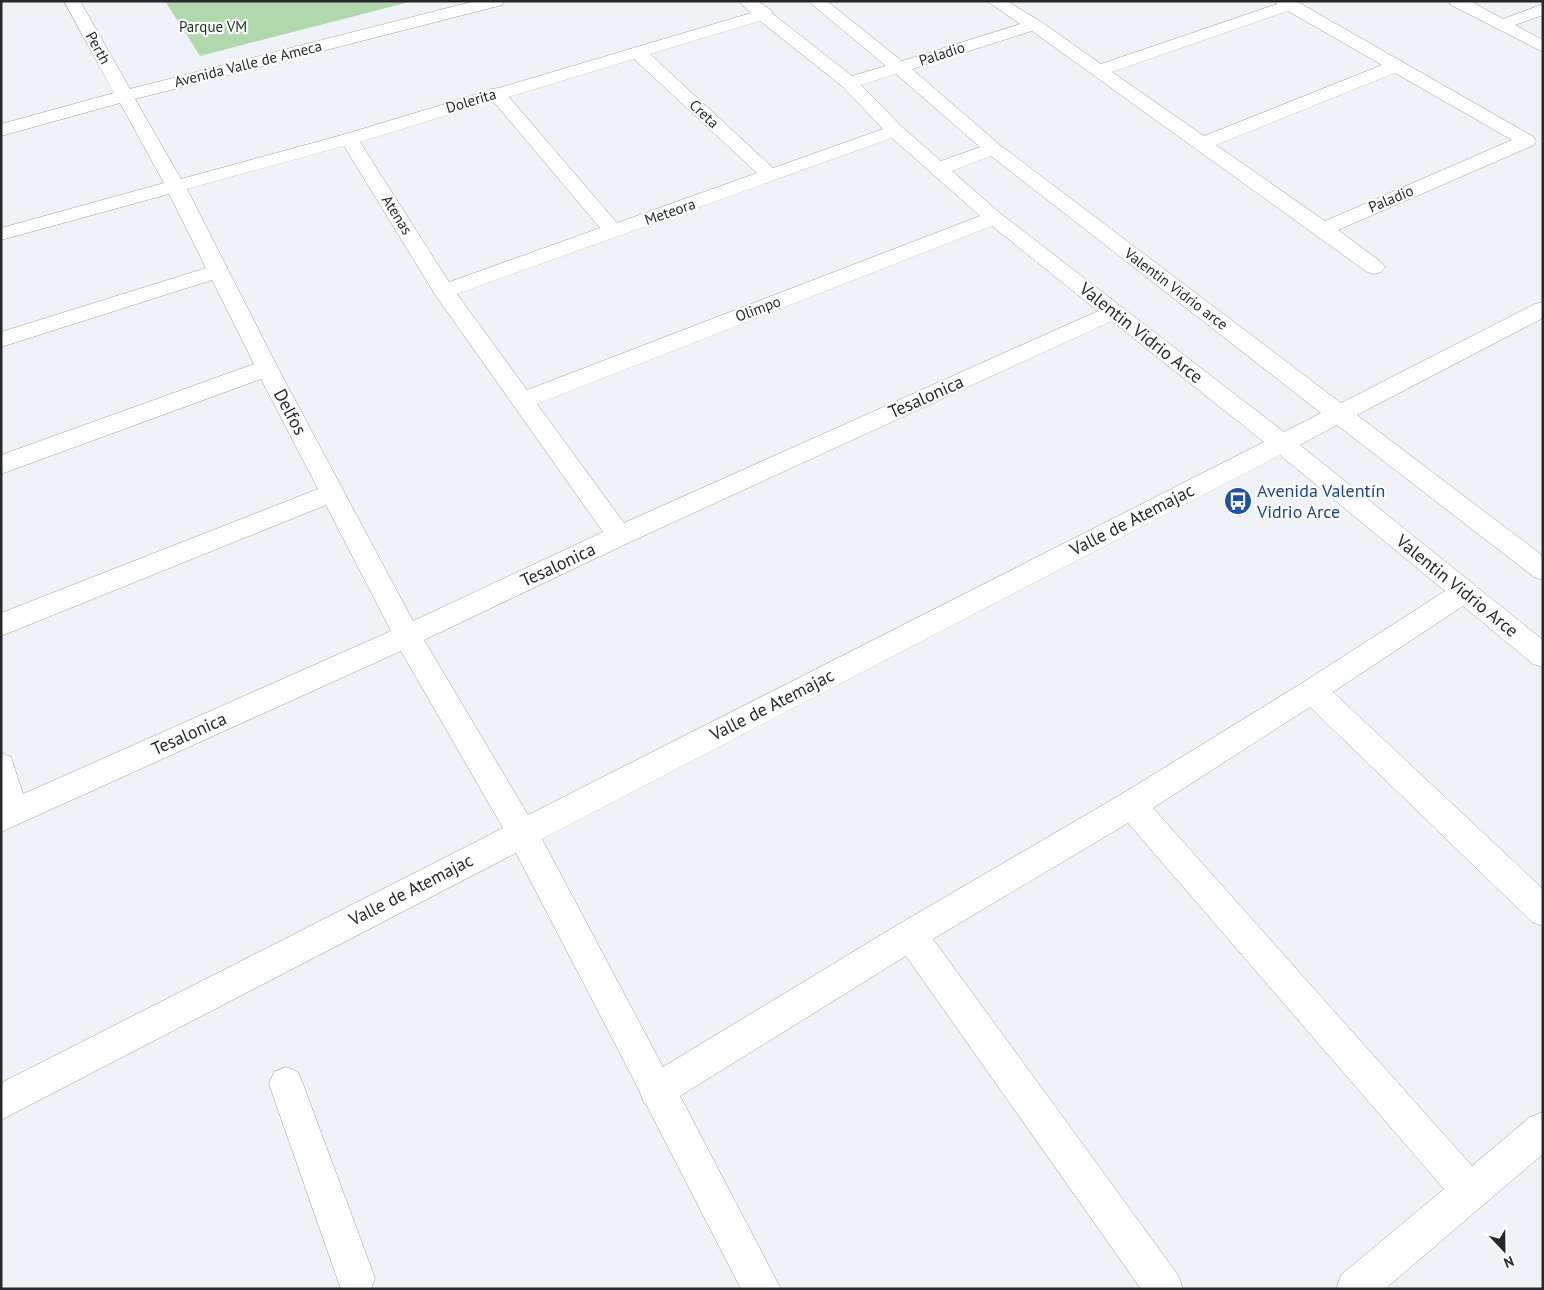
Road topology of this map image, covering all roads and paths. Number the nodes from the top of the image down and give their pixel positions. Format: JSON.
{"nodes":[{"id":1,"x":72,"y":1,"type":"edge"},
{"id":2,"x":496,"y":1,"type":"edge"},
{"id":3,"x":746,"y":1,"type":"edge"},
{"id":4,"x":816,"y":1,"type":"edge"},
{"id":5,"x":995,"y":1,"type":"edge"},
{"id":6,"x":1457,"y":1,"type":"edge"},
{"id":7,"x":1286,"y":3,"type":"edge"},
{"id":8,"x":1543,"y":9,"type":"edge"},
{"id":9,"x":765,"y":14,"type":"junction"},
{"id":10,"x":1034,"y":25,"type":"junction"},
{"id":11,"x":1501,"y":25,"type":"junction"},
{"id":12,"x":1543,"y":47,"type":"edge"},
{"id":13,"x":637,"y":52,"type":"junction"},
{"id":14,"x":1396,"y":66,"type":"junction"},
{"id":15,"x":900,"y":68,"type":"junction"},
{"id":16,"x":1098,"y":71,"type":"junction"},
{"id":17,"x":850,"y":83,"type":"junction"},
{"id":18,"x":496,"y":93,"type":"junction"},
{"id":19,"x":124,"y":96,"type":"junction"},
{"id":20,"x":1,"y":130,"type":"edge"},
{"id":21,"x":895,"y":131,"type":"junction"},
{"id":22,"x":1535,"y":137,"type":"edge"},
{"id":23,"x":349,"y":139,"type":"junction"},
{"id":24,"x":1202,"y":144,"type":"junction"},
{"id":25,"x":993,"y":150,"type":"junction"},
{"id":26,"x":939,"y":169,"type":"junction"},
{"id":27,"x":772,"y":176,"type":"junction"},
{"id":28,"x":176,"y":186,"type":"junction"},
{"id":29,"x":994,"y":218,"type":"junction"},
{"id":30,"x":1323,"y":229,"type":"junction"},
{"id":31,"x":614,"y":232,"type":"junction"},
{"id":32,"x":1,"y":234,"type":"edge"},
{"id":33,"x":1374,"y":267,"type":"dead end"},
{"id":34,"x":218,"y":271,"type":"junction"},
{"id":35,"x":444,"y":291,"type":"junction"},
{"id":36,"x":1543,"y":309,"type":"edge"},
{"id":37,"x":1114,"y":312,"type":"junction"},
{"id":38,"x":1,"y":340,"type":"edge"},
{"id":39,"x":267,"y":368,"type":"junction"},
{"id":40,"x":522,"y":401,"type":"junction"},
{"id":41,"x":1338,"y":414,"type":"junction"},
{"id":42,"x":1282,"y":443,"type":"junction"},
{"id":43,"x":1,"y":465,"type":"edge"},
{"id":44,"x":332,"y":493,"type":"junction"},
{"id":45,"x":619,"y":536,"type":"junction"},
{"id":46,"x":1538,"y":560,"type":"edge"},
{"id":47,"x":1465,"y":591,"type":"junction"},
{"id":48,"x":1,"y":625,"type":"edge"},
{"id":49,"x":407,"y":636,"type":"junction"},
{"id":50,"x":1543,"y":656,"type":"edge"},
{"id":51,"x":1312,"y":691,"type":"junction"},
{"id":52,"x":1,"y":766,"type":"edge"},
{"id":53,"x":1131,"y":804,"type":"junction"},
{"id":54,"x":7,"y":815,"type":"edge"},
{"id":55,"x":522,"y":833,"type":"junction"},
{"id":56,"x":1543,"y":911,"type":"edge"},
{"id":57,"x":910,"y":935,"type":"junction"},
{"id":58,"x":286,"y":1084,"type":"dead end"},
{"id":59,"x":656,"y":1091,"type":"junction"},
{"id":60,"x":1,"y":1102,"type":"edge"},
{"id":61,"x":1543,"y":1130,"type":"edge"},
{"id":62,"x":1471,"y":1192,"type":"junction"},
{"id":63,"x":351,"y":1285,"type":"edge"},
{"id":64,"x":762,"y":1289,"type":"edge"},
{"id":65,"x":1164,"y":1289,"type":"edge"},
{"id":66,"x":1355,"y":1289,"type":"edge"}],
"edges":[{"from":1,"to":19,"type":"street","name":"Perth"},
{"from":2,"to":19,"type":"street","name":"Avenida Valle de Ameca"},
{"from":3,"to":9,"type":"street","name":"Valentin Vidrio Arce"},
{"from":4,"to":15,"type":"street","name":"Valentin Vidrio arce"},
{"from":5,"to":10,"type":"street"},
{"from":6,"to":11,"type":"street"},
{"from":7,"to":14,"type":"street","name":"Paladio"},
{"from":7,"to":16,"type":"street"},
{"from":8,"to":11,"type":"street"},
{"from":9,"to":13,"type":"street","name":"Dolerita"},
{"from":9,"to":17,"type":"street","name":"Valentin Vidrio Arce"},
{"from":10,"to":15,"type":"street","name":"Paladio"},
{"from":10,"to":16,"type":"street"},
{"from":11,"to":12,"type":"street"},
{"from":13,"to":18,"type":"street","name":"Dolerita"},
{"from":13,"to":27,"type":"street","name":"Creta"},
{"from":14,"to":22,"type":"street","name":"Paladio"},
{"from":14,"to":24,"type":"street"},
{"from":15,"to":17,"type":"street","name":"Paladio"},
{"from":15,"to":25,"type":"street","name":"Valentin Vidrio arce"},
{"from":16,"to":24,"type":"street"},
{"from":17,"to":21,"type":"street","name":"Valentin Vidrio Arce"},
{"from":18,"to":23,"type":"street","name":"Dolerita"},
{"from":18,"to":31,"type":"street"},
{"from":19,"to":20,"type":"street","name":"Avenida Valle de Ameca"},
{"from":19,"to":28,"type":"street","name":"Perth"},
{"from":21,"to":26,"type":"street","name":"Valentin Vidrio Arce"},
{"from":21,"to":27,"type":"street","name":"Meteora"},
{"from":22,"to":30,"type":"street","name":"Paladio"},
{"from":23,"to":28,"type":"street","name":"Dolerita"},
{"from":23,"to":35,"type":"street","name":"Atenas"},
{"from":24,"to":30,"type":"street"},
{"from":25,"to":26,"type":"street"},
{"from":25,"to":41,"type":"street","name":"Valentin Vidrio arce"},
{"from":26,"to":29,"type":"street","name":"Valentin Vidrio Arce"},
{"from":27,"to":31,"type":"street","name":"Meteora"},
{"from":28,"to":32,"type":"street","name":"Dolerita"},
{"from":28,"to":34,"type":"street","name":"Delfos"},
{"from":29,"to":37,"type":"street","name":"Valentin Vidrio Arce"},
{"from":29,"to":40,"type":"street","name":"Olimpo"},
{"from":30,"to":33,"type":"street"},
{"from":31,"to":35,"type":"street","name":"Meteora"},
{"from":34,"to":38,"type":"street"},
{"from":34,"to":39,"type":"street","name":"Delfos"},
{"from":35,"to":40,"type":"street","name":"Atenas"},
{"from":36,"to":41,"type":"street","name":"Valle de Atemajac"},
{"from":37,"to":42,"type":"street","name":"Valentin Vidrio Arce"},
{"from":37,"to":45,"type":"street","name":"Tesalonica"},
{"from":39,"to":43,"type":"street"},
{"from":39,"to":44,"type":"street","name":"Delfos"},
{"from":40,"to":45,"type":"street","name":"Atenas"},
{"from":41,"to":42,"type":"street","name":"Valle de Atemajac"},
{"from":41,"to":46,"type":"street","name":"Valentin Vidrio arce"},
{"from":42,"to":47,"type":"street","name":"Valentin Vidrio Arce"},
{"from":42,"to":55,"type":"street","name":"Valle de Atemajac"},
{"from":44,"to":48,"type":"street"},
{"from":44,"to":49,"type":"street","name":"Delfos"},
{"from":45,"to":49,"type":"street","name":"Tesalonica"},
{"from":47,"to":50,"type":"street","name":"Valentin Vidrio Arce"},
{"from":47,"to":51,"type":"street"},
{"from":49,"to":54,"type":"street","name":"Tesalonica"},
{"from":49,"to":55,"type":"street","name":"Delfos"},
{"from":51,"to":53,"type":"street"},
{"from":51,"to":56,"type":"street"},
{"from":52,"to":54,"type":"street"},
{"from":53,"to":57,"type":"street"},
{"from":53,"to":62,"type":"street"},
{"from":55,"to":59,"type":"street","name":"Delfos"},
{"from":55,"to":60,"type":"street","name":"Valle de Atemajac"},
{"from":57,"to":59,"type":"street"},
{"from":57,"to":65,"type":"street"},
{"from":58,"to":63,"type":"street"},
{"from":59,"to":64,"type":"street","name":"Delfos"},
{"from":61,"to":62,"type":"street"},
{"from":62,"to":66,"type":"street"}]}
